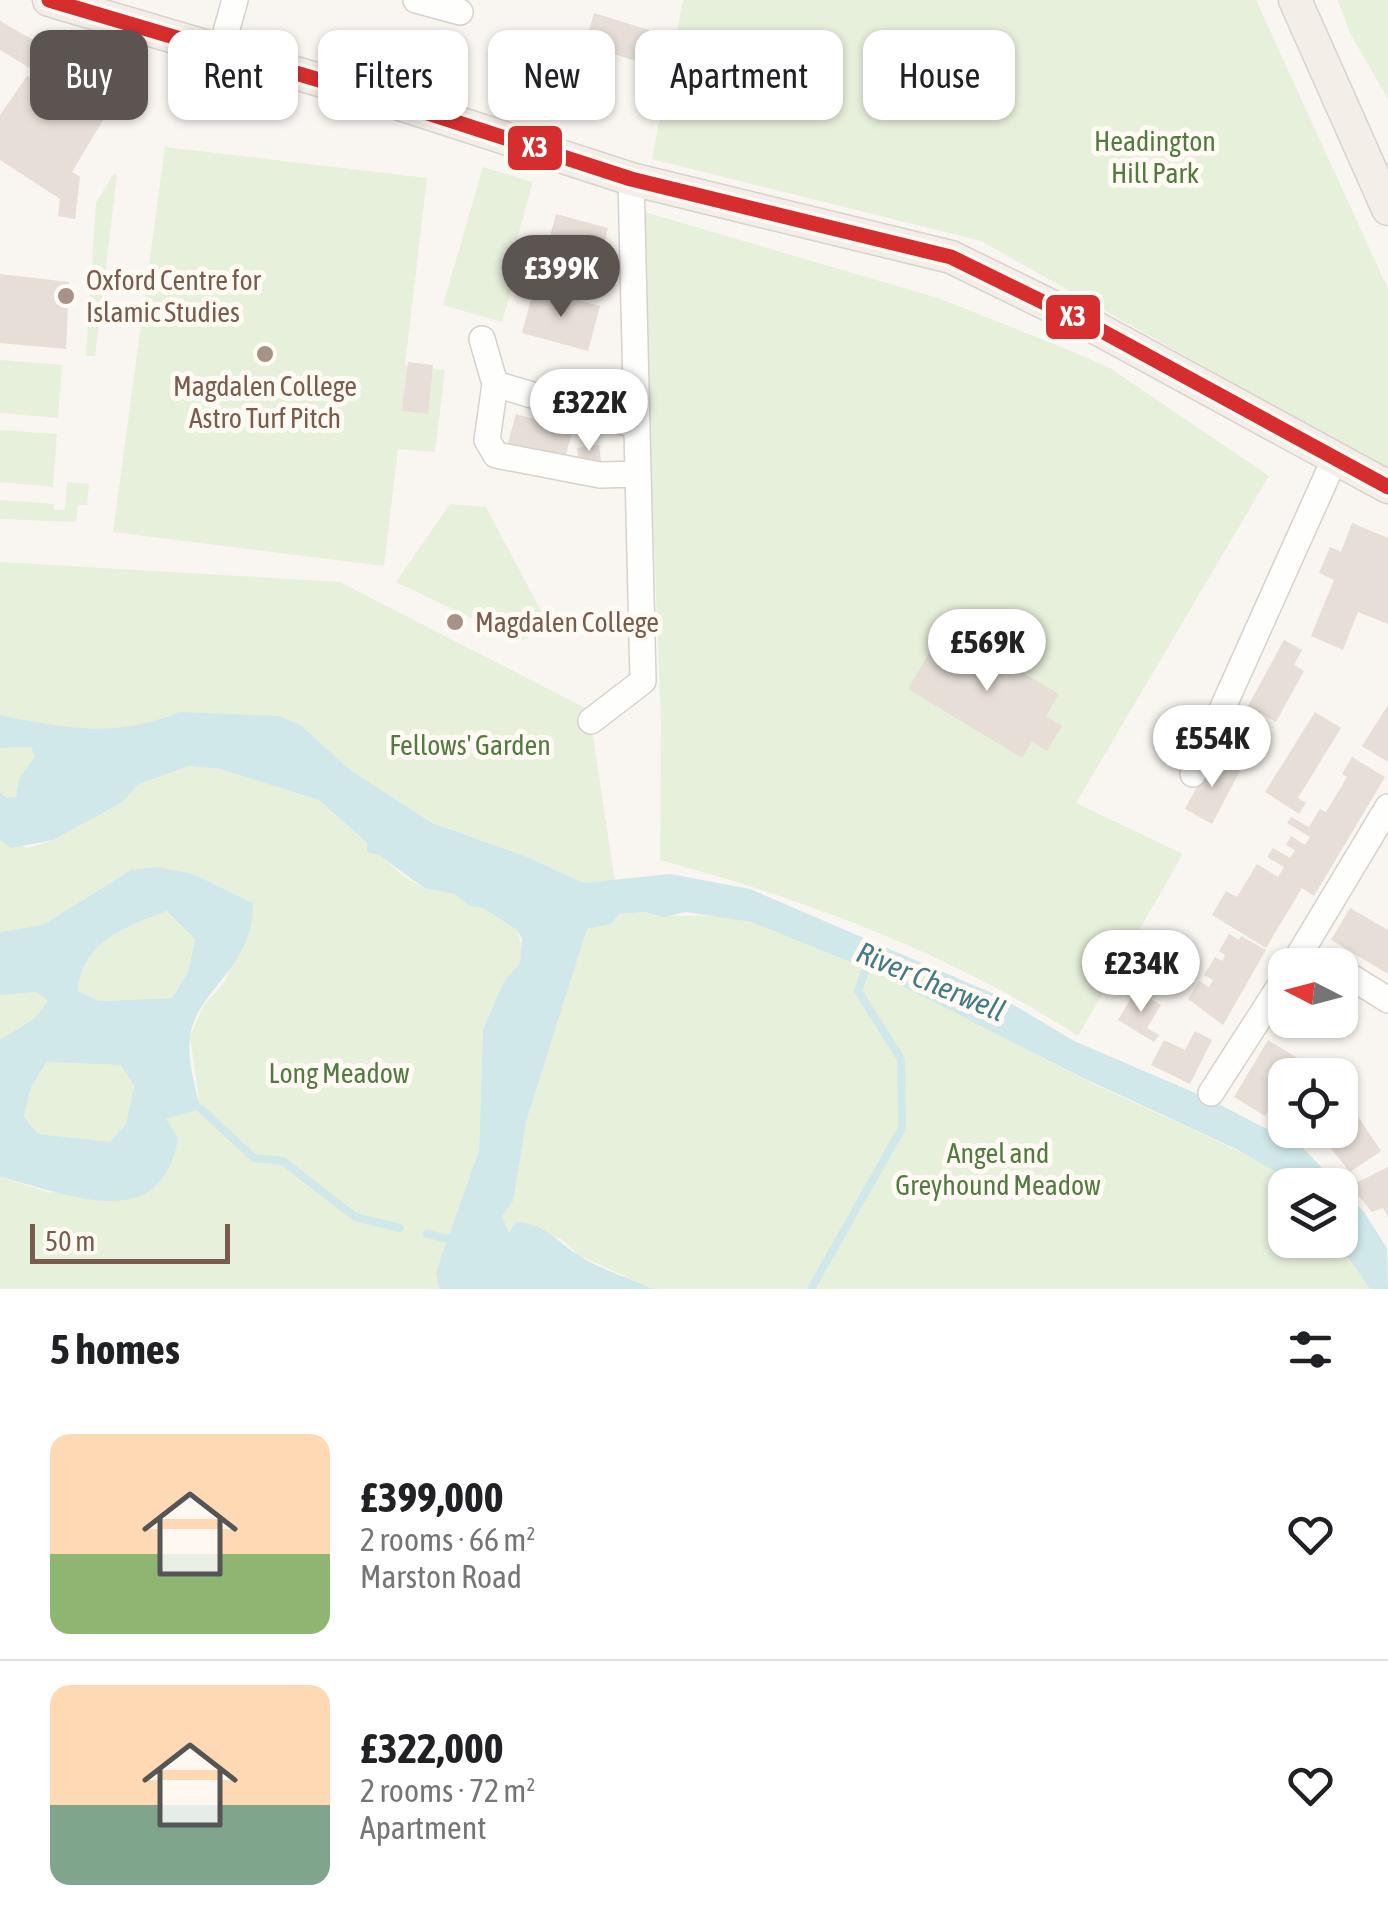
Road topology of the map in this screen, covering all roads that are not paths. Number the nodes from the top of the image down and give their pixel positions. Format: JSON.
{"nodes":[{"id":1,"x":49,"y":0,"type":"edge"},
{"id":2,"x":235,"y":0,"type":"edge"},
{"id":3,"x":416,"y":0,"type":"edge"},
{"id":4,"x":1295,"y":0,"type":"edge"},
{"id":5,"x":460,"y":12,"type":"dead end"},
{"id":6,"x":226,"y":30,"type":"edge"},
{"id":7,"x":168,"y":36,"type":"edge"},
{"id":8,"x":298,"y":74,"type":"edge"},
{"id":9,"x":1369,"y":169,"type":"junction"},
{"id":10,"x":630,"y":178,"type":"junction"},
{"id":11,"x":1388,"y":196,"type":"edge"},
{"id":12,"x":1388,"y":209,"type":"edge"},
{"id":13,"x":482,"y":340,"type":"dead end"},
{"id":14,"x":495,"y":384,"type":"junction"},
{"id":15,"x":637,"y":426,"type":"junction"},
{"id":16,"x":1335,"y":458,"type":"junction"},
{"id":17,"x":638,"y":474,"type":"junction"},
{"id":18,"x":1388,"y":487,"type":"edge"},
{"id":19,"x":591,"y":721,"type":"dead end"},
{"id":20,"x":1193,"y":774,"type":"dead end"},
{"id":21,"x":1388,"y":807,"type":"edge"},
{"id":22,"x":1303,"y":948,"type":"edge"},
{"id":23,"x":1358,"y":981,"type":"edge"},
{"id":24,"x":1388,"y":1000,"type":"edge"},
{"id":25,"x":1268,"y":1005,"type":"edge"},
{"id":26,"x":1212,"y":1092,"type":"dead end"}],
"edges":[{"from":1,"to":7,"type":"main road"},
{"from":2,"to":6,"type":"street"},
{"from":3,"to":5,"type":"street"},
{"from":4,"to":9,"type":"main road"},
{"from":8,"to":10,"type":"main road"},
{"from":9,"to":11,"type":"main road"},
{"from":9,"to":12,"type":"main road"},
{"from":10,"to":15,"type":"street"},
{"from":10,"to":16,"type":"main road"},
{"from":13,"to":14,"type":"street"},
{"from":14,"to":15,"type":"street"},
{"from":14,"to":17,"type":"street"},
{"from":15,"to":17,"type":"street"},
{"from":16,"to":18,"type":"main road"},
{"from":16,"to":20,"type":"street"},
{"from":17,"to":19,"type":"street"},
{"from":21,"to":22,"type":"street"},
{"from":23,"to":24,"type":"street"},
{"from":25,"to":26,"type":"street"}]}
